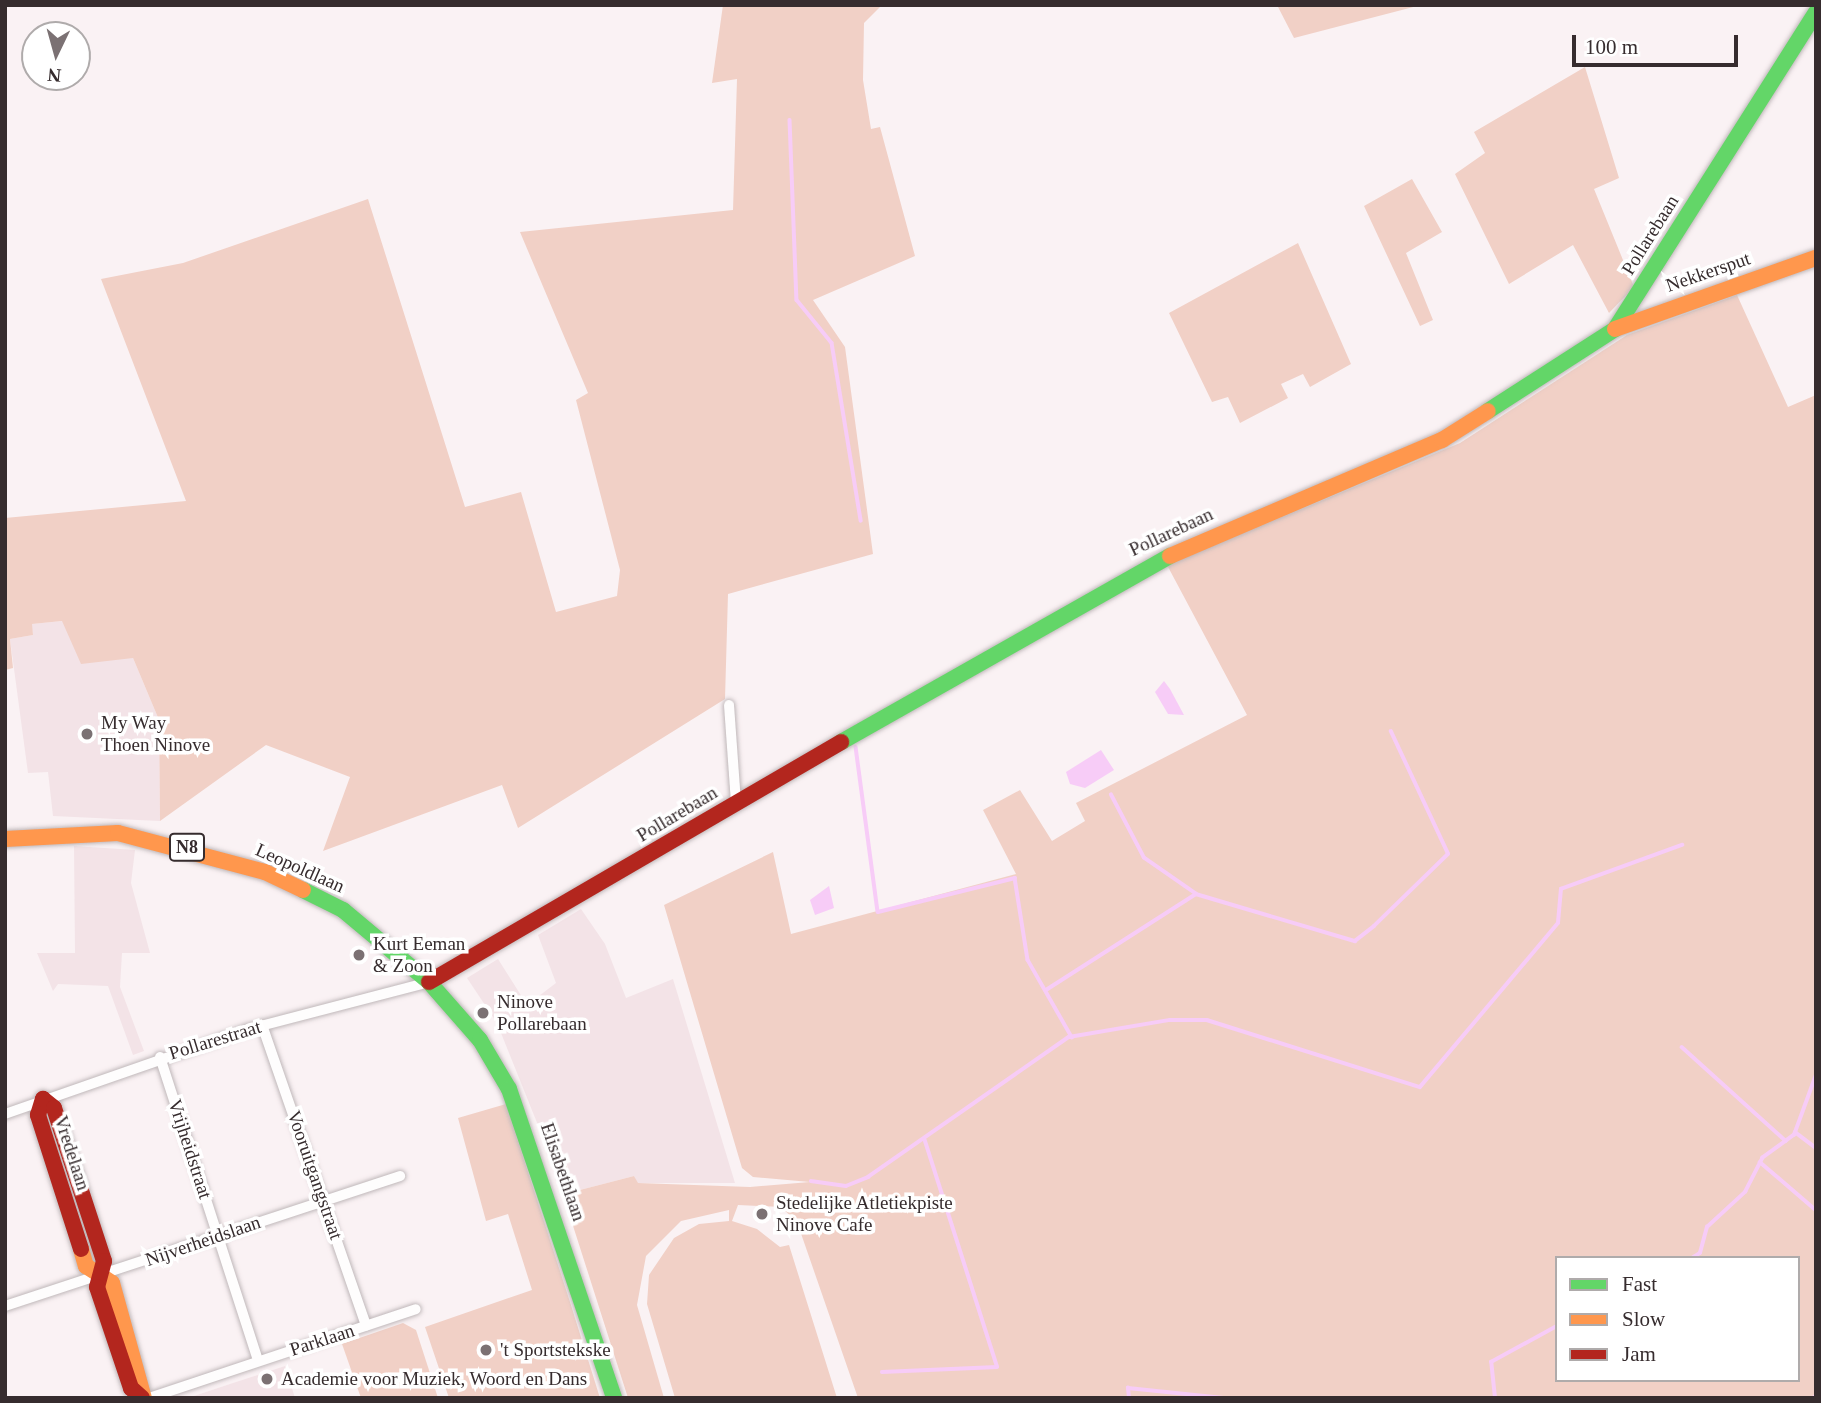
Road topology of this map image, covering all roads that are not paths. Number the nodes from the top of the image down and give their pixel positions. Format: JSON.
{"nodes":[{"id":1,"x":1816,"y":12,"type":"edge"},
{"id":2,"x":1816,"y":258,"type":"edge"},
{"id":3,"x":1615,"y":329,"type":"junction"},
{"id":4,"x":729,"y":705,"type":"dead end"},
{"id":5,"x":736,"y":803,"type":"junction"},
{"id":6,"x":5,"y":839,"type":"edge"},
{"id":7,"x":429,"y":982,"type":"junction"},
{"id":8,"x":262,"y":1025,"type":"junction"},
{"id":9,"x":160,"y":1057,"type":"junction"},
{"id":10,"x":43,"y":1099,"type":"junction"},
{"id":11,"x":5,"y":1114,"type":"edge"},
{"id":12,"x":400,"y":1176,"type":"dead end"},
{"id":13,"x":325,"y":1199,"type":"junction"},
{"id":14,"x":217,"y":1236,"type":"junction"},
{"id":15,"x":100,"y":1275,"type":"junction"},
{"id":16,"x":5,"y":1306,"type":"edge"},
{"id":17,"x":416,"y":1309,"type":"dead end"},
{"id":18,"x":366,"y":1325,"type":"junction"},
{"id":19,"x":258,"y":1361,"type":"junction"},
{"id":20,"x":145,"y":1398,"type":"edge"},
{"id":21,"x":614,"y":1398,"type":"edge"}],
"edges":[{"from":1,"to":3,"type":"street","name":"Pollarebaan"},
{"from":2,"to":3,"type":"street","name":"Nekkersput"},
{"from":3,"to":5,"type":"street","name":"Pollarebaan"},
{"from":4,"to":5,"type":"street"},
{"from":5,"to":7,"type":"street","name":"Pollarebaan"},
{"from":6,"to":7,"type":"street","name":"Leopoldlaan","number":"N8"},
{"from":7,"to":8,"type":"street","name":"Pollarestraat"},
{"from":7,"to":21,"type":"street","name":"Elisabethlaan","number":"N8"},
{"from":8,"to":9,"type":"street","name":"Pollarestraat"},
{"from":8,"to":13,"type":"street","name":"Vooruitgangstraat"},
{"from":9,"to":10,"type":"street","name":"Pollarestraat"},
{"from":9,"to":14,"type":"street","name":"Vrijheidstraat"},
{"from":10,"to":11,"type":"street","name":"Pollarestraat"},
{"from":10,"to":15,"type":"street","name":"Vredelaan"},
{"from":12,"to":13,"type":"street","name":"Nijverheidslaan"},
{"from":13,"to":14,"type":"street","name":"Nijverheidslaan"},
{"from":13,"to":18,"type":"street","name":"Vooruitgangstraat"},
{"from":14,"to":15,"type":"street","name":"Nijverheidslaan"},
{"from":14,"to":19,"type":"street","name":"Vrijheidstraat"},
{"from":15,"to":16,"type":"street","name":"Nijverheidslaan"},
{"from":15,"to":20,"type":"street","name":"Vredelaan"},
{"from":17,"to":18,"type":"street","name":"Parklaan"},
{"from":18,"to":19,"type":"street","name":"Parklaan"},
{"from":19,"to":20,"type":"street","name":"Parklaan"}]}
